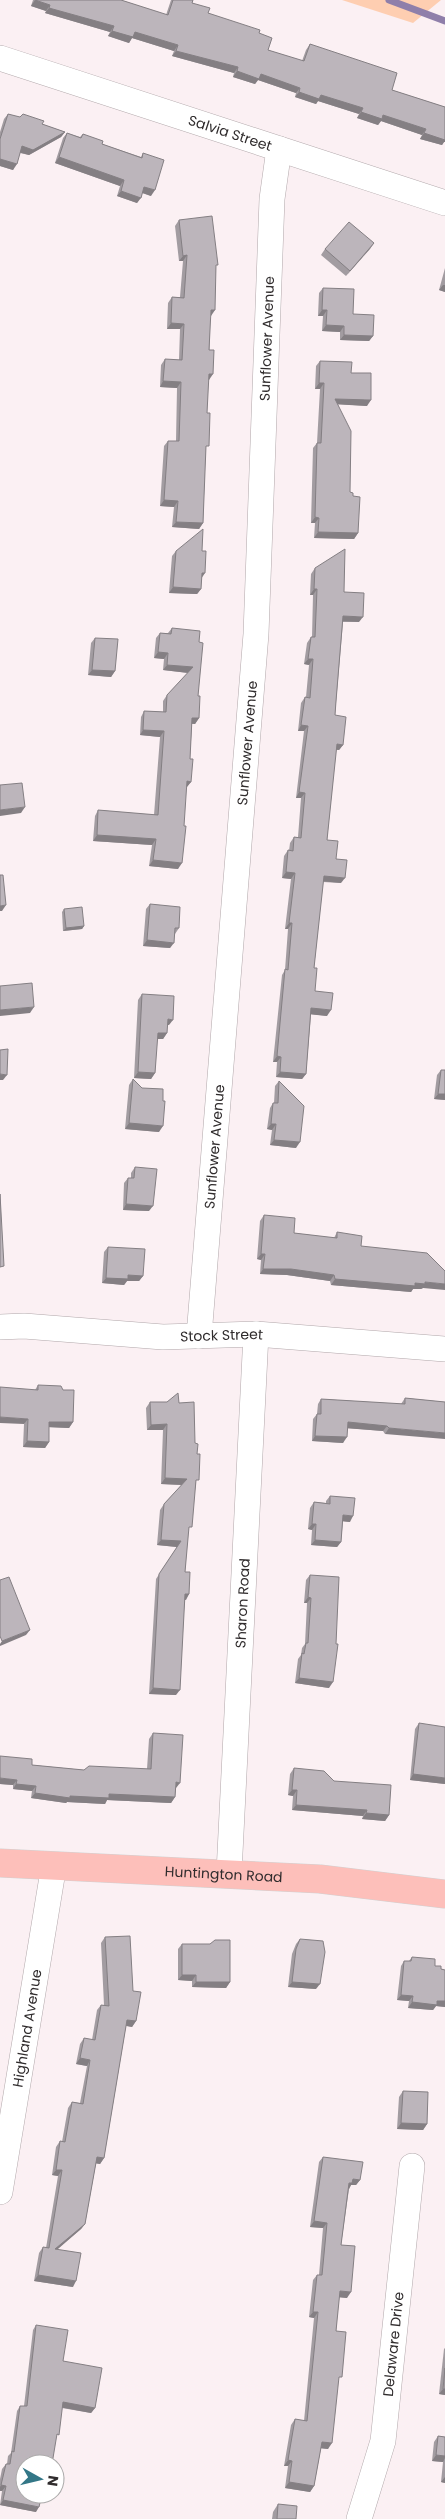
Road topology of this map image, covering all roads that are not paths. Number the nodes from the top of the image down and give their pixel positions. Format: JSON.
{"nodes":[{"id":1,"x":8,"y":60,"type":"edge"},
{"id":2,"x":279,"y":149,"type":"junction"},
{"id":3,"x":445,"y":203,"type":"edge"},
{"id":4,"x":0,"y":1327,"type":"edge"},
{"id":5,"x":256,"y":1334,"type":"junction"},
{"id":6,"x":199,"y":1336,"type":"junction"},
{"id":7,"x":445,"y":1349,"type":"edge"},
{"id":8,"x":0,"y":1862,"type":"edge"},
{"id":9,"x":54,"y":1865,"type":"junction"},
{"id":10,"x":229,"y":1873,"type":"junction"},
{"id":11,"x":445,"y":1894,"type":"edge"},
{"id":12,"x":412,"y":2166,"type":"dead end"},
{"id":13,"x":0,"y":2192,"type":"edge"},
{"id":14,"x":359,"y":2519,"type":"edge"}],
"edges":[{"from":1,"to":2,"type":"street","name":"Salvia Street"},
{"from":2,"to":3,"type":"street","name":"Salvia Street"},
{"from":2,"to":6,"type":"street","name":"Sunflower Avenue"},
{"from":4,"to":6,"type":"street","name":"Stock Street"},
{"from":5,"to":6,"type":"street","name":"Stock Street"},
{"from":5,"to":7,"type":"street","name":"Stock Street"},
{"from":5,"to":10,"type":"street","name":"Sharon Road"},
{"from":8,"to":9,"type":"main road","name":"Huntington Road"},
{"from":9,"to":10,"type":"main road","name":"Huntington Road"},
{"from":9,"to":13,"type":"street","name":"Highland Avenue"},
{"from":10,"to":11,"type":"main road","name":"Huntington Road"},
{"from":12,"to":14,"type":"street","name":"Delaware Drive"}]}
